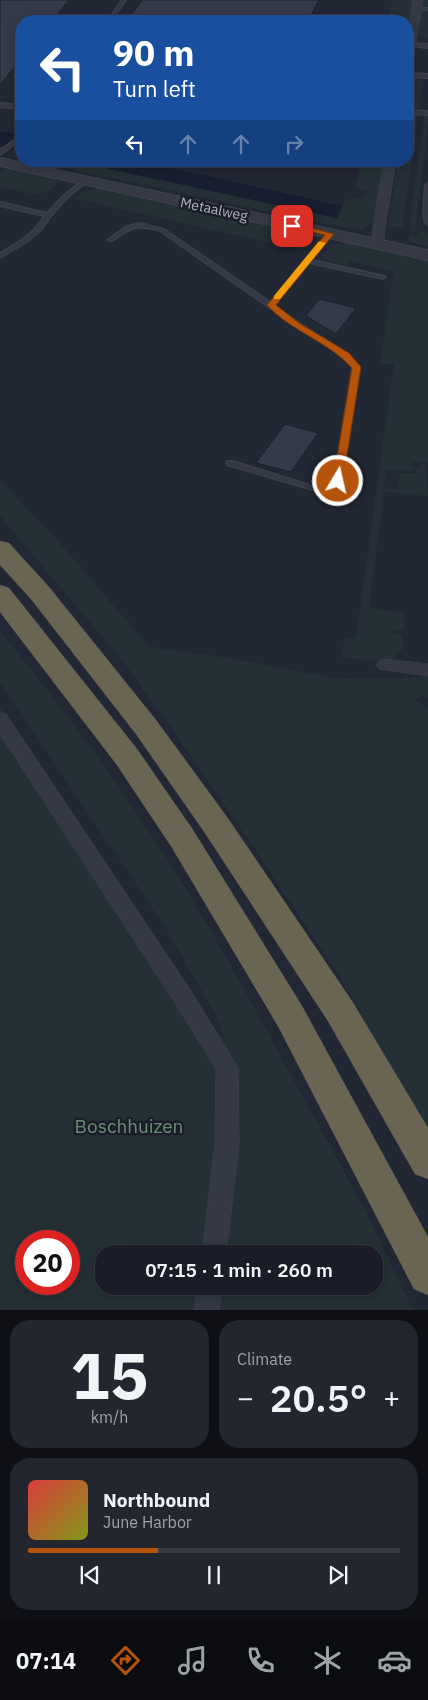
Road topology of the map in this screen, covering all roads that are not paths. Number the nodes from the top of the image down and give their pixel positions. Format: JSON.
{"nodes":[{"id":1,"x":124,"y":0,"type":"edge"},
{"id":2,"x":417,"y":4,"type":"edge"},
{"id":3,"x":428,"y":9,"type":"edge"},
{"id":4,"x":113,"y":15,"type":"edge"},
{"id":5,"x":414,"y":22,"type":"edge"},
{"id":6,"x":414,"y":45,"type":"edge"},
{"id":7,"x":428,"y":46,"type":"edge"},
{"id":8,"x":414,"y":75,"type":"edge"},
{"id":9,"x":428,"y":76,"type":"edge"},
{"id":10,"x":0,"y":105,"type":"edge"},
{"id":11,"x":15,"y":106,"type":"edge"},
{"id":12,"x":414,"y":112,"type":"edge"},
{"id":13,"x":428,"y":113,"type":"edge"},
{"id":14,"x":15,"y":143,"type":"edge"},
{"id":15,"x":2,"y":155,"type":"edge"},
{"id":16,"x":15,"y":159,"type":"edge"},
{"id":17,"x":40,"y":167,"type":"edge"},
{"id":18,"x":389,"y":167,"type":"edge"},
{"id":19,"x":85,"y":181,"type":"junction"},
{"id":20,"x":428,"y":185,"type":"edge"},
{"id":21,"x":0,"y":204,"type":"edge"},
{"id":22,"x":48,"y":215,"type":"junction"},
{"id":23,"x":428,"y":222,"type":"edge"},
{"id":24,"x":330,"y":234,"type":"junction"},
{"id":25,"x":110,"y":240,"type":"dead end"},
{"id":26,"x":378,"y":244,"type":"junction"},
{"id":27,"x":428,"y":255,"type":"edge"},
{"id":28,"x":0,"y":256,"type":"edge"},
{"id":29,"x":308,"y":260,"type":"junction"},
{"id":30,"x":383,"y":277,"type":"dead end"},
{"id":31,"x":271,"y":305,"type":"junction"},
{"id":32,"x":230,"y":463,"type":"dead end"},
{"id":33,"x":0,"y":549,"type":"edge"},
{"id":34,"x":0,"y":594,"type":"edge"},
{"id":35,"x":385,"y":665,"type":"dead end"},
{"id":36,"x":428,"y":670,"type":"edge"},
{"id":37,"x":0,"y":719,"type":"edge"},
{"id":38,"x":428,"y":1162,"type":"edge"},
{"id":39,"x":215,"y":1245,"type":"edge"},
{"id":40,"x":428,"y":1276,"type":"edge"}],
"edges":[{"from":1,"to":4,"type":"lane"},
{"from":2,"to":3,"type":"lane"},
{"from":2,"to":5,"type":"street"},
{"from":6,"to":7,"type":"lane"},
{"from":8,"to":9,"type":"lane"},
{"from":10,"to":11,"type":"lane"},
{"from":12,"to":13,"type":"lane"},
{"from":14,"to":15,"type":"lane"},
{"from":15,"to":16,"type":"street","name":"Metaalweg"},
{"from":17,"to":19,"type":"street","name":"Metaalweg"},
{"from":18,"to":26,"type":"street"},
{"from":19,"to":22,"type":"lane"},
{"from":19,"to":24,"type":"street","name":"Metaalweg"},
{"from":20,"to":23,"type":"lane"},
{"from":21,"to":22,"type":"lane"},
{"from":22,"to":28,"type":"lane"},
{"from":24,"to":26,"type":"street","name":"Metaalweg"},
{"from":24,"to":29,"type":"lane"},
{"from":25,"to":31,"type":"lane"},
{"from":26,"to":27,"type":"street","name":"Metaalweg"},
{"from":29,"to":30,"type":"lane"},
{"from":29,"to":31,"type":"lane"},
{"from":31,"to":32,"type":"lane"},
{"from":33,"to":38,"type":"highway"},
{"from":34,"to":40,"type":"highway"},
{"from":35,"to":36,"type":"street"},
{"from":37,"to":39,"type":"street"}]}
